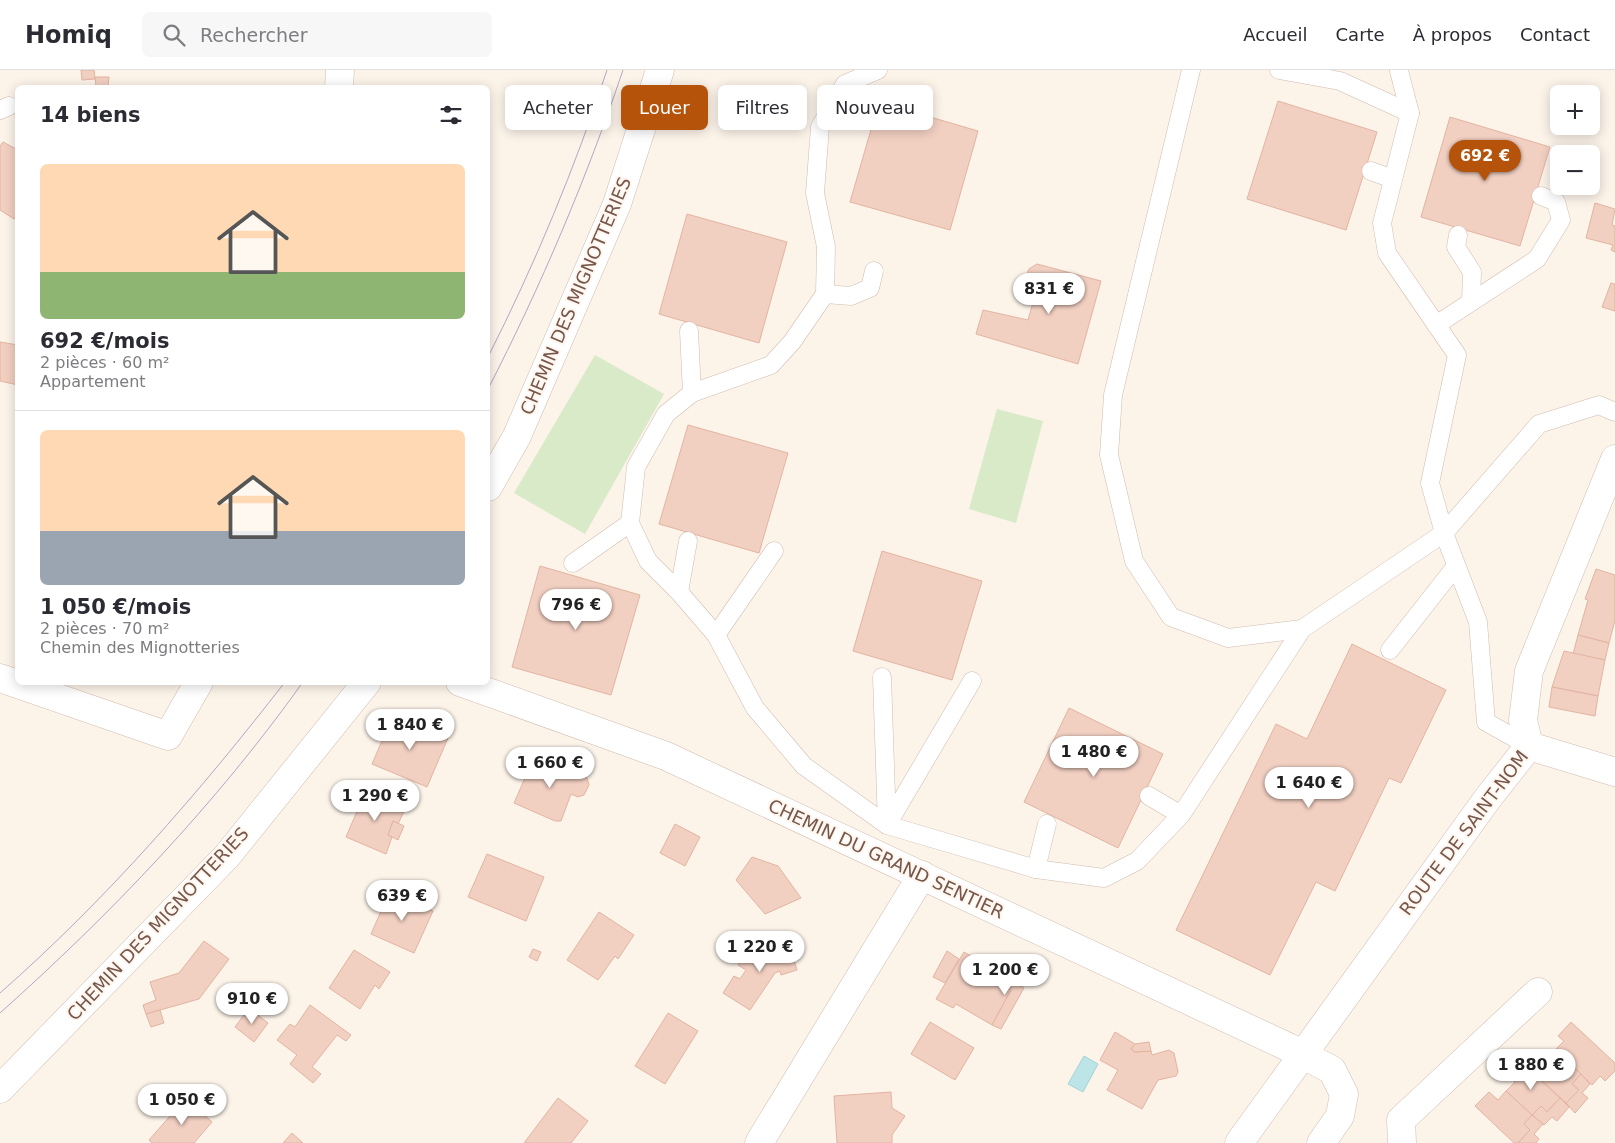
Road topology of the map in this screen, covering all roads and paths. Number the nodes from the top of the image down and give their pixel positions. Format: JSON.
{"nodes":[{"id":1,"x":340,"y":70,"type":"edge"},
{"id":2,"x":660,"y":70,"type":"edge"},
{"id":3,"x":878,"y":70,"type":"edge"},
{"id":4,"x":1191,"y":70,"type":"edge"},
{"id":5,"x":1279,"y":70,"type":"edge"},
{"id":6,"x":1399,"y":71,"type":"edge"},
{"id":7,"x":339,"y":85,"type":"edge"},
{"id":8,"x":1410,"y":113,"type":"junction"},
{"id":9,"x":1370,"y":171,"type":"dead end"},
{"id":10,"x":1393,"y":179,"type":"junction"},
{"id":11,"x":1542,"y":196,"type":"dead end"},
{"id":12,"x":1458,"y":235,"type":"dead end"},
{"id":13,"x":874,"y":271,"type":"dead end"},
{"id":14,"x":825,"y":294,"type":"junction"},
{"id":15,"x":1471,"y":302,"type":"junction"},
{"id":16,"x":1436,"y":325,"type":"junction"},
{"id":17,"x":689,"y":331,"type":"dead end"},
{"id":18,"x":692,"y":393,"type":"junction"},
{"id":19,"x":1615,"y":412,"type":"edge"},
{"id":20,"x":1615,"y":459,"type":"edge"},
{"id":21,"x":490,"y":483,"type":"edge"},
{"id":22,"x":630,"y":523,"type":"junction"},
{"id":23,"x":1444,"y":533,"type":"junction"},
{"id":24,"x":688,"y":541,"type":"dead end"},
{"id":25,"x":774,"y":552,"type":"dead end"},
{"id":26,"x":573,"y":563,"type":"dead end"},
{"id":27,"x":1456,"y":566,"type":"junction"},
{"id":28,"x":679,"y":592,"type":"junction"},
{"id":29,"x":1302,"y":628,"type":"junction"},
{"id":30,"x":716,"y":635,"type":"junction"},
{"id":31,"x":1390,"y":650,"type":"dead end"},
{"id":32,"x":882,"y":677,"type":"dead end"},
{"id":33,"x":0,"y":678,"type":"edge"},
{"id":34,"x":972,"y":681,"type":"dead end"},
{"id":35,"x":15,"y":683,"type":"edge"},
{"id":36,"x":20,"y":685,"type":"edge"},
{"id":37,"x":197,"y":685,"type":"edge"},
{"id":38,"x":365,"y":685,"type":"edge"},
{"id":39,"x":468,"y":685,"type":"edge"},
{"id":40,"x":1529,"y":746,"type":"junction"},
{"id":41,"x":1615,"y":772,"type":"edge"},
{"id":42,"x":1149,"y":796,"type":"dead end"},
{"id":43,"x":1181,"y":815,"type":"junction"},
{"id":44,"x":1047,"y":824,"type":"dead end"},
{"id":45,"x":887,"y":825,"type":"junction"},
{"id":46,"x":1036,"y":869,"type":"junction"},
{"id":47,"x":922,"y":875,"type":"junction"},
{"id":48,"x":1538,"y":992,"type":"dead end"},
{"id":49,"x":1302,"y":1056,"type":"junction"},
{"id":50,"x":0,"y":1089,"type":"edge"},
{"id":51,"x":759,"y":1143,"type":"edge"},
{"id":52,"x":1239,"y":1143,"type":"edge"},
{"id":53,"x":1321,"y":1143,"type":"edge"},
{"id":54,"x":1402,"y":1143,"type":"edge"}],
"edges":[{"from":1,"to":7,"type":"street"},
{"from":2,"to":21,"type":"street","name":"CHEMIN DES MIGNOTTERIES"},
{"from":3,"to":14,"type":"lane"},
{"from":4,"to":29,"type":"lane"},
{"from":5,"to":8,"type":"lane"},
{"from":6,"to":8,"type":"lane"},
{"from":8,"to":10,"type":"lane"},
{"from":9,"to":10,"type":"lane"},
{"from":10,"to":16,"type":"lane"},
{"from":11,"to":15,"type":"lane"},
{"from":12,"to":15,"type":"lane"},
{"from":13,"to":14,"type":"lane"},
{"from":14,"to":18,"type":"lane"},
{"from":15,"to":16,"type":"lane"},
{"from":16,"to":23,"type":"lane"},
{"from":17,"to":18,"type":"lane"},
{"from":18,"to":22,"type":"lane"},
{"from":19,"to":23,"type":"lane"},
{"from":20,"to":40,"type":"street","name":"ROUTE DE SAINT-NOM"},
{"from":22,"to":26,"type":"lane"},
{"from":22,"to":28,"type":"lane"},
{"from":23,"to":27,"type":"lane"},
{"from":23,"to":29,"type":"lane"},
{"from":24,"to":28,"type":"lane"},
{"from":25,"to":30,"type":"lane"},
{"from":27,"to":31,"type":"lane"},
{"from":27,"to":40,"type":"lane"},
{"from":28,"to":30,"type":"lane"},
{"from":29,"to":43,"type":"lane"},
{"from":30,"to":45,"type":"lane"},
{"from":32,"to":45,"type":"lane"},
{"from":33,"to":35,"type":"street"},
{"from":34,"to":45,"type":"lane"},
{"from":36,"to":37,"type":"street"},
{"from":38,"to":50,"type":"street","name":"CHEMIN DES MIGNOTTERIES"},
{"from":39,"to":47,"type":"street","name":"CHEMIN DU GRAND SENTIER"},
{"from":40,"to":41,"type":"street"},
{"from":40,"to":49,"type":"street","name":"ROUTE DE SAINT-NOM"},
{"from":42,"to":43,"type":"lane"},
{"from":43,"to":46,"type":"lane"},
{"from":44,"to":46,"type":"lane"},
{"from":45,"to":46,"type":"lane"},
{"from":47,"to":49,"type":"street","name":"CHEMIN DU GRAND SENTIER"},
{"from":47,"to":51,"type":"street"},
{"from":48,"to":54,"type":"street"},
{"from":49,"to":52,"type":"street","name":"ROUTE DE SAINT-NOM"},
{"from":49,"to":53,"type":"street","name":"CHEMIN DU GRAND SENTIER"}]}
